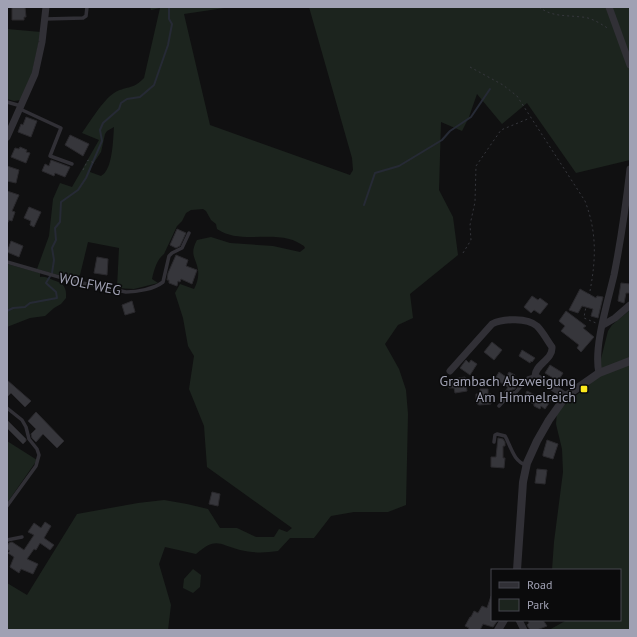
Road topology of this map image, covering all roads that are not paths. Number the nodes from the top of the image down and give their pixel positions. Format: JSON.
{"nodes":[{"id":1,"x":46,"y":7,"type":"edge"},
{"id":2,"x":87,"y":7,"type":"edge"},
{"id":3,"x":609,"y":7,"type":"edge"},
{"id":4,"x":45,"y":19,"type":"junction"},
{"id":5,"x":630,"y":65,"type":"edge"},
{"id":6,"x":7,"y":102,"type":"edge"},
{"id":7,"x":20,"y":107,"type":"junction"},
{"id":8,"x":7,"y":137,"type":"edge"},
{"id":9,"x":72,"y":164,"type":"dead end"},
{"id":10,"x":630,"y":169,"type":"edge"},
{"id":11,"x":189,"y":233,"type":"dead end"},
{"id":12,"x":7,"y":262,"type":"edge"},
{"id":13,"x":630,"y":305,"type":"edge"},
{"id":14,"x":603,"y":325,"type":"junction"},
{"id":15,"x":630,"y":362,"type":"edge"},
{"id":16,"x":450,"y":371,"type":"dead end"},
{"id":17,"x":599,"y":373,"type":"junction"},
{"id":18,"x":535,"y":376,"type":"junction"},
{"id":19,"x":566,"y":396,"type":"junction"},
{"id":20,"x":499,"y":406,"type":"dead end"},
{"id":21,"x":7,"y":408,"type":"edge"},
{"id":22,"x":494,"y":442,"type":"dead end"},
{"id":23,"x":527,"y":466,"type":"junction"},
{"id":24,"x":7,"y":506,"type":"edge"},
{"id":25,"x":22,"y":537,"type":"dead end"},
{"id":26,"x":7,"y":540,"type":"edge"},
{"id":27,"x":517,"y":569,"type":"edge"},
{"id":28,"x":503,"y":621,"type":"edge"},
{"id":29,"x":498,"y":630,"type":"edge"}],
"edges":[{"from":1,"to":4,"type":"street"},
{"from":2,"to":4,"type":"lane"},
{"from":3,"to":5,"type":"street"},
{"from":4,"to":7,"type":"street"},
{"from":6,"to":7,"type":"lane"},
{"from":7,"to":8,"type":"street"},
{"from":7,"to":9,"type":"lane"},
{"from":10,"to":14,"type":"street"},
{"from":11,"to":12,"type":"lane","name":"WOLFWEG"},
{"from":13,"to":14,"type":"street"},
{"from":14,"to":17,"type":"street"},
{"from":15,"to":17,"type":"street"},
{"from":16,"to":18,"type":"street"},
{"from":17,"to":19,"type":"street"},
{"from":18,"to":19,"type":"street"},
{"from":18,"to":20,"type":"lane"},
{"from":19,"to":23,"type":"street"},
{"from":21,"to":24,"type":"lane"},
{"from":22,"to":23,"type":"lane"},
{"from":23,"to":27,"type":"street"},
{"from":25,"to":26,"type":"lane"},
{"from":28,"to":29,"type":"street"}]}
